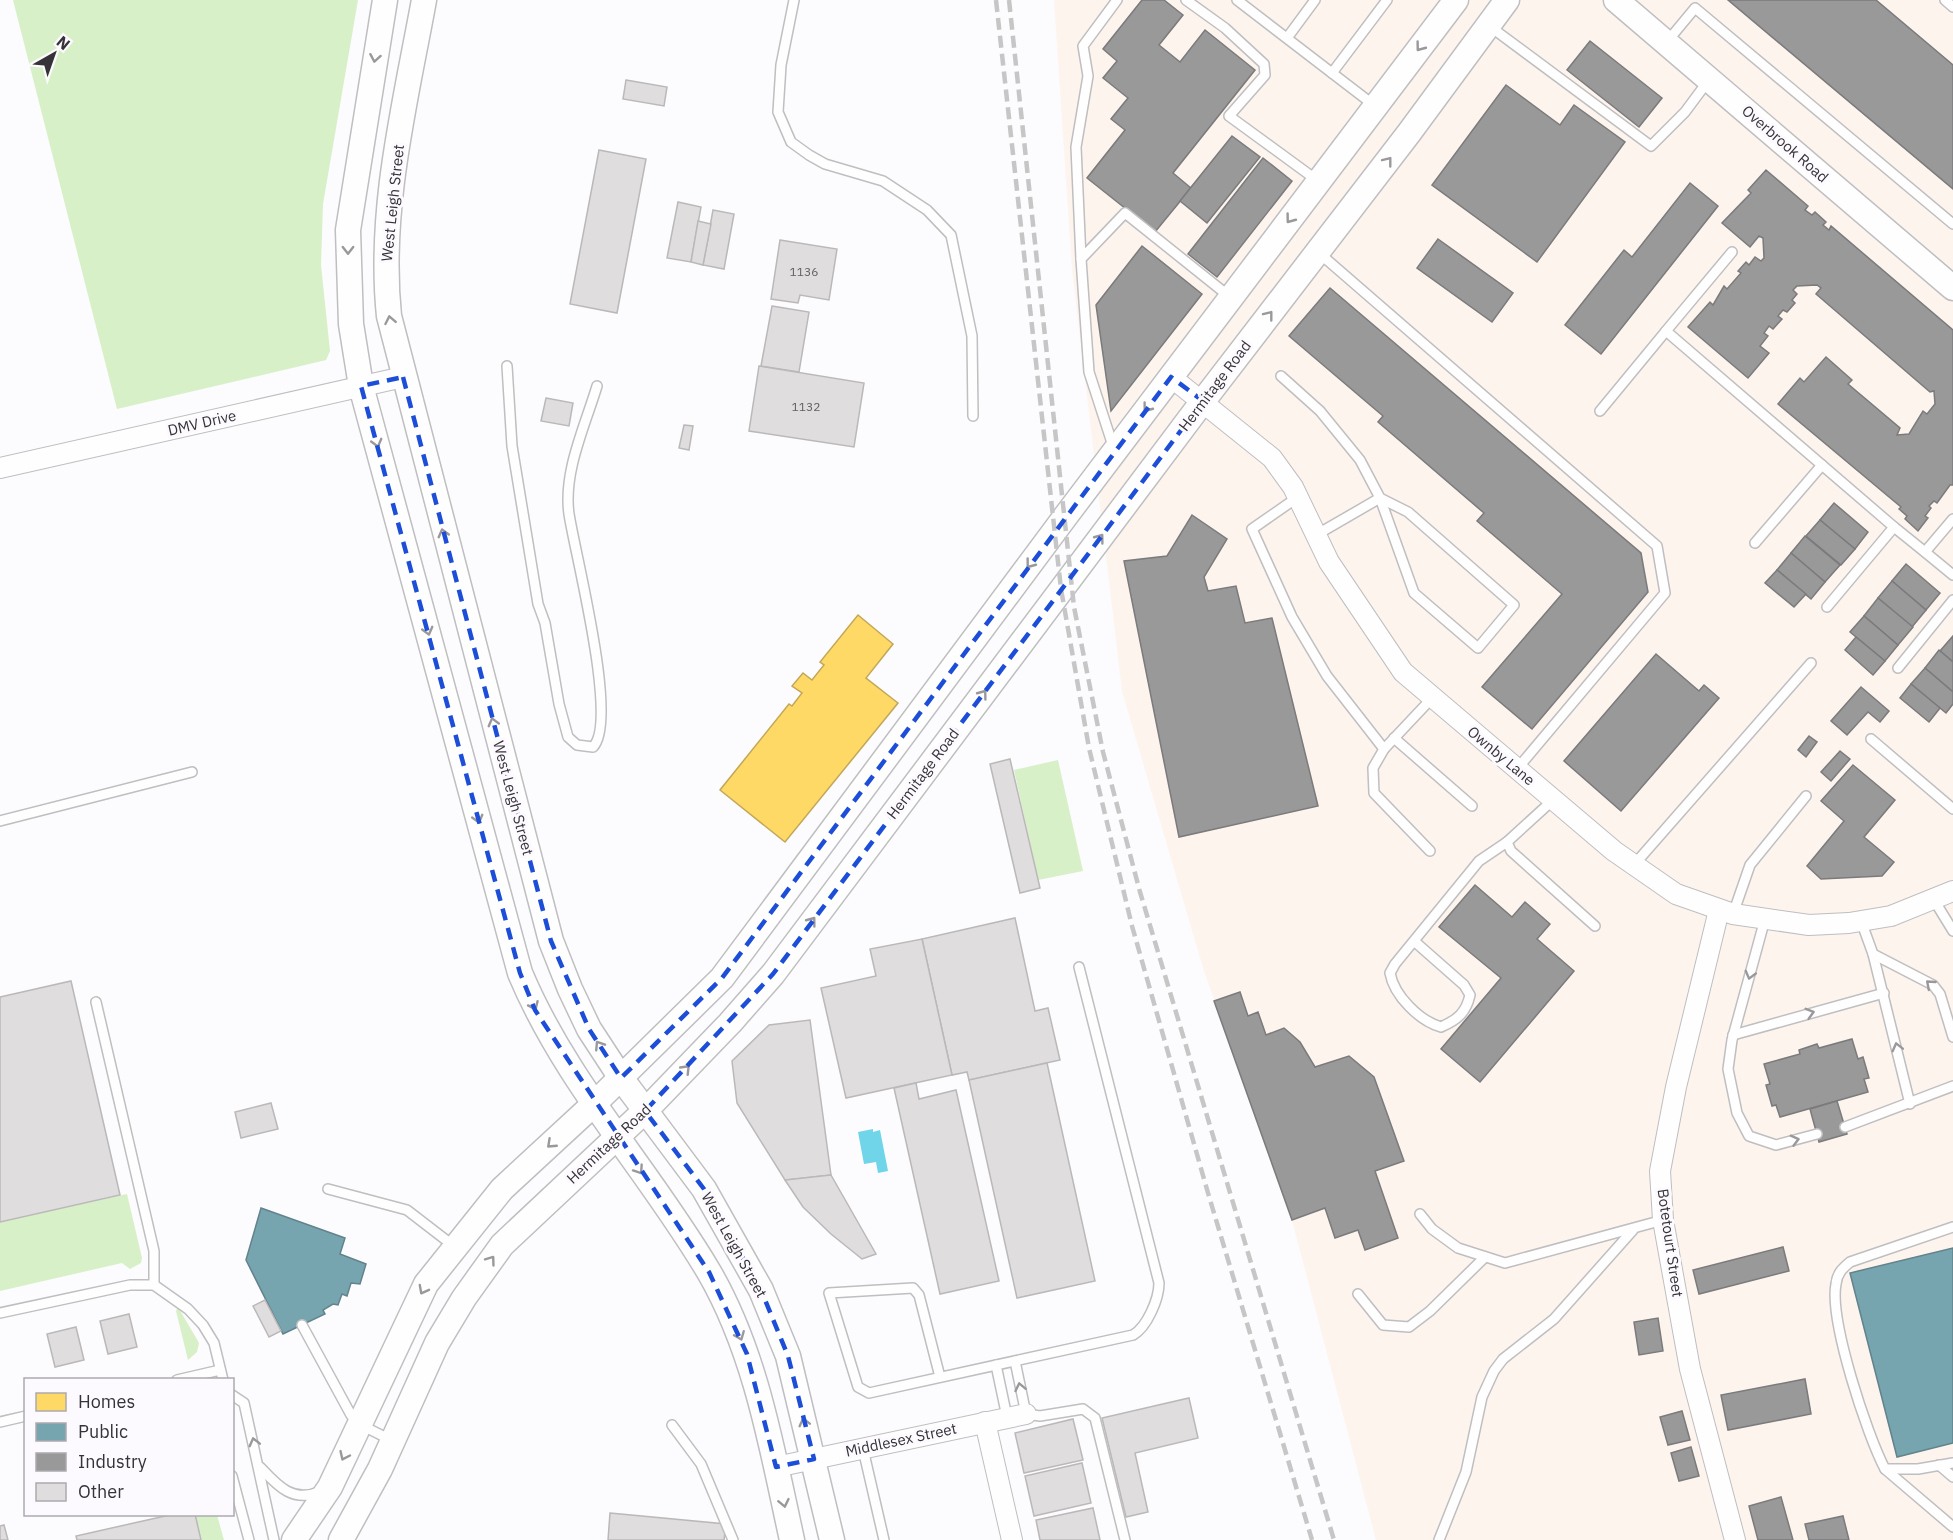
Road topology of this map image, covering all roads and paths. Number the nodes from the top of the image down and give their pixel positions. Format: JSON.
{"nodes":[{"id":1,"x":386,"y":0,"type":"edge"},
{"id":2,"x":424,"y":0,"type":"edge"},
{"id":3,"x":794,"y":0,"type":"edge"},
{"id":4,"x":1117,"y":0,"type":"edge"},
{"id":5,"x":1186,"y":0,"type":"edge"},
{"id":6,"x":1237,"y":0,"type":"edge"},
{"id":7,"x":1315,"y":0,"type":"edge"},
{"id":8,"x":1387,"y":0,"type":"edge"},
{"id":9,"x":1455,"y":0,"type":"edge"},
{"id":10,"x":1507,"y":0,"type":"edge"},
{"id":11,"x":1616,"y":0,"type":"edge"},
{"id":12,"x":1687,"y":0,"type":"edge"},
{"id":13,"x":1945,"y":0,"type":"edge"},
{"id":14,"x":1251,"y":4,"type":"edge"},
{"id":15,"x":1953,"y":7,"type":"edge"},
{"id":16,"x":1695,"y":8,"type":"junction"},
{"id":17,"x":1488,"y":25,"type":"junction"},
{"id":18,"x":1287,"y":38,"type":"junction"},
{"id":19,"x":1666,"y":43,"type":"junction"},
{"id":20,"x":1332,"y":73,"type":"junction"},
{"id":21,"x":1709,"y":80,"type":"junction"},
{"id":22,"x":1375,"y":106,"type":"junction"},
{"id":23,"x":1319,"y":181,"type":"junction"},
{"id":24,"x":1953,"y":224,"type":"edge"},
{"id":25,"x":1318,"y":252,"type":"junction"},
{"id":26,"x":1732,"y":252,"type":"dead end"},
{"id":27,"x":1081,"y":260,"type":"junction"},
{"id":28,"x":1953,"y":288,"type":"edge"},
{"id":29,"x":1231,"y":297,"type":"junction"},
{"id":30,"x":1666,"y":331,"type":"junction"},
{"id":31,"x":507,"y":366,"type":"dead end"},
{"id":32,"x":1171,"y":376,"type":"junction"},
{"id":33,"x":1281,"y":376,"type":"dead end"},
{"id":34,"x":403,"y":377,"type":"junction"},
{"id":35,"x":361,"y":386,"type":"junction"},
{"id":36,"x":597,"y":386,"type":"dead end"},
{"id":37,"x":1203,"y":401,"type":"junction"},
{"id":38,"x":1600,"y":411,"type":"dead end"},
{"id":39,"x":973,"y":416,"type":"dead end"},
{"id":40,"x":1115,"y":451,"type":"junction"},
{"id":41,"x":1822,"y":465,"type":"junction"},
{"id":42,"x":0,"y":468,"type":"edge"},
{"id":43,"x":1298,"y":497,"type":"junction"},
{"id":44,"x":1380,"y":498,"type":"junction"},
{"id":45,"x":1953,"y":519,"type":"edge"},
{"id":46,"x":1894,"y":527,"type":"junction"},
{"id":47,"x":1316,"y":534,"type":"junction"},
{"id":48,"x":1755,"y":543,"type":"dead end"},
{"id":49,"x":1925,"y":552,"type":"junction"},
{"id":50,"x":1953,"y":575,"type":"edge"},
{"id":51,"x":1953,"y":600,"type":"edge"},
{"id":52,"x":1827,"y":607,"type":"dead end"},
{"id":53,"x":1811,"y":663,"type":"dead end"},
{"id":54,"x":1898,"y":668,"type":"dead end"},
{"id":55,"x":1433,"y":697,"type":"junction"},
{"id":56,"x":1394,"y":738,"type":"junction"},
{"id":57,"x":1871,"y":739,"type":"dead end"},
{"id":58,"x":1384,"y":749,"type":"junction"},
{"id":59,"x":1517,"y":769,"type":"junction"},
{"id":60,"x":192,"y":772,"type":"dead end"},
{"id":61,"x":1806,"y":796,"type":"dead end"},
{"id":62,"x":1553,"y":800,"type":"junction"},
{"id":63,"x":1472,"y":806,"type":"dead end"},
{"id":64,"x":1953,"y":809,"type":"edge"},
{"id":65,"x":0,"y":821,"type":"edge"},
{"id":66,"x":1508,"y":842,"type":"junction"},
{"id":67,"x":1430,"y":852,"type":"dead end"},
{"id":68,"x":1633,"y":866,"type":"junction"},
{"id":69,"x":1953,"y":891,"type":"edge"},
{"id":70,"x":1934,"y":900,"type":"junction"},
{"id":71,"x":1726,"y":912,"type":"junction"},
{"id":72,"x":1766,"y":919,"type":"junction"},
{"id":73,"x":1861,"y":921,"type":"junction"},
{"id":74,"x":1595,"y":926,"type":"dead end"},
{"id":75,"x":1953,"y":931,"type":"edge"},
{"id":76,"x":1414,"y":941,"type":"junction"},
{"id":77,"x":1873,"y":954,"type":"junction"},
{"id":78,"x":1079,"y":967,"type":"dead end"},
{"id":79,"x":1884,"y":993,"type":"junction"},
{"id":80,"x":96,"y":1002,"type":"dead end"},
{"id":81,"x":1733,"y":1035,"type":"junction"},
{"id":82,"x":1953,"y":1037,"type":"edge"},
{"id":83,"x":621,"y":1078,"type":"junction"},
{"id":84,"x":1953,"y":1086,"type":"edge"},
{"id":85,"x":594,"y":1104,"type":"junction"},
{"id":86,"x":1910,"y":1104,"type":"junction"},
{"id":87,"x":645,"y":1111,"type":"junction"},
{"id":88,"x":1845,"y":1127,"type":"dead end"},
{"id":89,"x":1817,"y":1134,"type":"dead end"},
{"id":90,"x":617,"y":1137,"type":"junction"},
{"id":91,"x":328,"y":1189,"type":"dead end"},
{"id":92,"x":1420,"y":1214,"type":"dead end"},
{"id":93,"x":1664,"y":1220,"type":"junction"},
{"id":94,"x":1953,"y":1227,"type":"edge"},
{"id":95,"x":1633,"y":1230,"type":"junction"},
{"id":96,"x":455,"y":1247,"type":"junction"},
{"id":97,"x":1485,"y":1257,"type":"junction"},
{"id":98,"x":154,"y":1285,"type":"junction"},
{"id":99,"x":1359,"y":1294,"type":"dead end"},
{"id":100,"x":0,"y":1313,"type":"edge"},
{"id":101,"x":302,"y":1325,"type":"dead end"},
{"id":102,"x":1015,"y":1361,"type":"junction"},
{"id":103,"x":996,"y":1365,"type":"junction"},
{"id":104,"x":222,"y":1375,"type":"edge"},
{"id":105,"x":940,"y":1377,"type":"junction"},
{"id":106,"x":195,"y":1378,"type":"edge"},
{"id":107,"x":234,"y":1396,"type":"edge"},
{"id":108,"x":24,"y":1416,"type":"edge"},
{"id":109,"x":1017,"y":1416,"type":"junction"},
{"id":110,"x":0,"y":1422,"type":"edge"},
{"id":111,"x":985,"y":1422,"type":"junction"},
{"id":112,"x":359,"y":1424,"type":"junction"},
{"id":113,"x":672,"y":1425,"type":"dead end"},
{"id":114,"x":392,"y":1440,"type":"junction"},
{"id":115,"x":863,"y":1449,"type":"junction"},
{"id":116,"x":813,"y":1459,"type":"junction"},
{"id":117,"x":1953,"y":1463,"type":"edge"},
{"id":118,"x":259,"y":1465,"type":"junction"},
{"id":119,"x":1939,"y":1465,"type":"junction"},
{"id":120,"x":776,"y":1467,"type":"junction"},
{"id":121,"x":1885,"y":1469,"type":"junction"},
{"id":122,"x":1953,"y":1477,"type":"edge"},
{"id":123,"x":234,"y":1484,"type":"edge"},
{"id":124,"x":330,"y":1487,"type":"junction"},
{"id":125,"x":1953,"y":1527,"type":"edge"},
{"id":126,"x":249,"y":1540,"type":"edge"},
{"id":127,"x":274,"y":1540,"type":"edge"},
{"id":128,"x":294,"y":1540,"type":"edge"},
{"id":129,"x":341,"y":1540,"type":"edge"},
{"id":130,"x":733,"y":1540,"type":"edge"},
{"id":131,"x":792,"y":1540,"type":"edge"},
{"id":132,"x":832,"y":1540,"type":"edge"},
{"id":133,"x":884,"y":1540,"type":"edge"},
{"id":134,"x":1012,"y":1540,"type":"edge"},
{"id":135,"x":1125,"y":1540,"type":"edge"},
{"id":136,"x":1439,"y":1540,"type":"edge"},
{"id":137,"x":1735,"y":1540,"type":"edge"}],
"edges":[{"from":1,"to":35,"type":"street","one_way":true},
{"from":34,"to":2,"type":"street","name":"West Leigh Street","one_way":true},
{"from":3,"to":39,"type":"lane"},
{"from":4,"to":27,"type":"lane"},
{"from":5,"to":23,"type":"lane"},
{"from":6,"to":14,"type":"lane"},
{"from":7,"to":18,"type":"lane"},
{"from":8,"to":20,"type":"lane"},
{"from":9,"to":22,"type":"street","one_way":true},
{"from":10,"to":17,"type":"street","name":"Hermitage Road"},
{"from":11,"to":19,"type":"street","name":"Overbrook Road"},
{"from":12,"to":16,"type":"lane"},
{"from":13,"to":15,"type":"lane"},
{"from":14,"to":18,"type":"lane"},
{"from":16,"to":19,"type":"lane"},
{"from":16,"to":24,"type":"lane"},
{"from":17,"to":21,"type":"lane"},
{"from":25,"to":17,"type":"street","name":"Hermitage Road","one_way":true},
{"from":18,"to":20,"type":"lane"},
{"from":19,"to":21,"type":"street","name":"Overbrook Road"},
{"from":20,"to":22,"type":"lane"},
{"from":21,"to":28,"type":"street","name":"Overbrook Road"},
{"from":22,"to":23,"type":"street"},
{"from":23,"to":29,"type":"street","one_way":true},
{"from":37,"to":25,"type":"street","name":"Hermitage Road","one_way":true},
{"from":25,"to":59,"type":"lane"},
{"from":26,"to":30,"type":"lane"},
{"from":27,"to":29,"type":"lane"},
{"from":27,"to":40,"type":"lane"},
{"from":29,"to":32,"type":"street"},
{"from":30,"to":38,"type":"lane"},
{"from":30,"to":41,"type":"lane"},
{"from":31,"to":36,"type":"lane"},
{"from":32,"to":37,"type":"street","name":"Ownby Lane"},
{"from":32,"to":40,"type":"street","one_way":true},
{"from":33,"to":44,"type":"lane"},
{"from":34,"to":35,"type":"street","name":"DMV Drive"},
{"from":83,"to":34,"type":"street","name":"West Leigh Street","one_way":true},
{"from":35,"to":42,"type":"street","name":"DMV Drive"},
{"from":35,"to":85,"type":"street","one_way":true},
{"from":37,"to":43,"type":"street","name":"Ownby Lane"},
{"from":87,"to":37,"type":"street","name":"Hermitage Road","one_way":true},
{"from":40,"to":83,"type":"street","one_way":true},
{"from":41,"to":46,"type":"lane"},
{"from":41,"to":48,"type":"lane"},
{"from":43,"to":47,"type":"street","name":"Ownby Lane"},
{"from":43,"to":58,"type":"lane"},
{"from":44,"to":44,"type":"lane"},
{"from":44,"to":47,"type":"lane"},
{"from":45,"to":49,"type":"lane"},
{"from":46,"to":49,"type":"lane"},
{"from":46,"to":52,"type":"lane"},
{"from":47,"to":55,"type":"street","name":"Ownby Lane"},
{"from":49,"to":50,"type":"lane"},
{"from":51,"to":54,"type":"lane"},
{"from":53,"to":68,"type":"lane"},
{"from":55,"to":56,"type":"lane"},
{"from":55,"to":59,"type":"street","name":"Ownby Lane"},
{"from":56,"to":58,"type":"lane"},
{"from":56,"to":63,"type":"lane"},
{"from":57,"to":64,"type":"lane"},
{"from":58,"to":67,"type":"lane"},
{"from":59,"to":62,"type":"street","name":"Ownby Lane"},
{"from":60,"to":65,"type":"lane"},
{"from":61,"to":71,"type":"lane"},
{"from":62,"to":66,"type":"lane"},
{"from":62,"to":68,"type":"street","name":"Ownby Lane"},
{"from":66,"to":74,"type":"lane"},
{"from":66,"to":76,"type":"lane"},
{"from":68,"to":71,"type":"street","name":"Ownby Lane"},
{"from":69,"to":70,"type":"street","name":"Ownby Lane"},
{"from":70,"to":73,"type":"street","name":"Ownby Lane"},
{"from":70,"to":75,"type":"lane"},
{"from":71,"to":72,"type":"street","name":"Ownby Lane"},
{"from":71,"to":93,"type":"street","name":"Botetourt Street"},
{"from":72,"to":73,"type":"street","name":"Ownby Lane"},
{"from":72,"to":81,"type":"lane","one_way":true},
{"from":73,"to":77,"type":"lane"},
{"from":76,"to":76,"type":"lane"},
{"from":77,"to":79,"type":"lane"},
{"from":82,"to":77,"type":"lane","one_way":true},
{"from":78,"to":102,"type":"lane"},
{"from":81,"to":79,"type":"lane","one_way":true},
{"from":86,"to":79,"type":"lane","one_way":true},
{"from":80,"to":98,"type":"lane"},
{"from":81,"to":89,"type":"lane","one_way":true},
{"from":83,"to":85,"type":"street"},
{"from":83,"to":87,"type":"street","name":"West Leigh Street"},
{"from":84,"to":86,"type":"lane"},
{"from":85,"to":90,"type":"street"},
{"from":85,"to":96,"type":"street","one_way":true},
{"from":86,"to":88,"type":"lane"},
{"from":87,"to":90,"type":"street","name":"Hermitage Road"},
{"from":116,"to":87,"type":"street","name":"West Leigh Street","one_way":true},
{"from":114,"to":90,"type":"street","name":"Hermitage Road","one_way":true},
{"from":90,"to":120,"type":"street","one_way":true},
{"from":91,"to":96,"type":"lane"},
{"from":92,"to":97,"type":"lane"},
{"from":93,"to":95,"type":"lane"},
{"from":93,"to":137,"type":"street","name":"Botetourt Street"},
{"from":94,"to":121,"type":"lane"},
{"from":95,"to":97,"type":"lane"},
{"from":95,"to":136,"type":"lane"},
{"from":96,"to":112,"type":"street","one_way":true},
{"from":97,"to":99,"type":"lane"},
{"from":98,"to":100,"type":"lane"},
{"from":98,"to":104,"type":"lane"},
{"from":101,"to":112,"type":"lane"},
{"from":102,"to":103,"type":"lane"},
{"from":109,"to":102,"type":"lane","one_way":true},
{"from":103,"to":105,"type":"lane"},
{"from":103,"to":109,"type":"lane"},
{"from":104,"to":106,"type":"lane"},
{"from":105,"to":105,"type":"lane"},
{"from":118,"to":107,"type":"lane","one_way":true},
{"from":108,"to":110,"type":"lane"},
{"from":109,"to":111,"type":"street","name":"Middlesex Street"},
{"from":109,"to":135,"type":"lane"},
{"from":111,"to":115,"type":"street","name":"Middlesex Street"},
{"from":111,"to":134,"type":"street"},
{"from":112,"to":114,"type":"lane"},
{"from":112,"to":124,"type":"street","one_way":true},
{"from":113,"to":130,"type":"lane"},
{"from":114,"to":129,"type":"street","name":"Hermitage Road"},
{"from":115,"to":116,"type":"street","name":"Middlesex Street"},
{"from":115,"to":133,"type":"lane"},
{"from":116,"to":120,"type":"street","name":"Middlesex Street"},
{"from":116,"to":132,"type":"street","name":"West Leigh Street"},
{"from":117,"to":119,"type":"lane"},
{"from":118,"to":124,"type":"lane"},
{"from":118,"to":127,"type":"lane"},
{"from":119,"to":121,"type":"lane"},
{"from":119,"to":122,"type":"lane"},
{"from":120,"to":131,"type":"street","one_way":true},
{"from":121,"to":125,"type":"lane"},
{"from":123,"to":126,"type":"lane"},
{"from":124,"to":128,"type":"street"}]}
